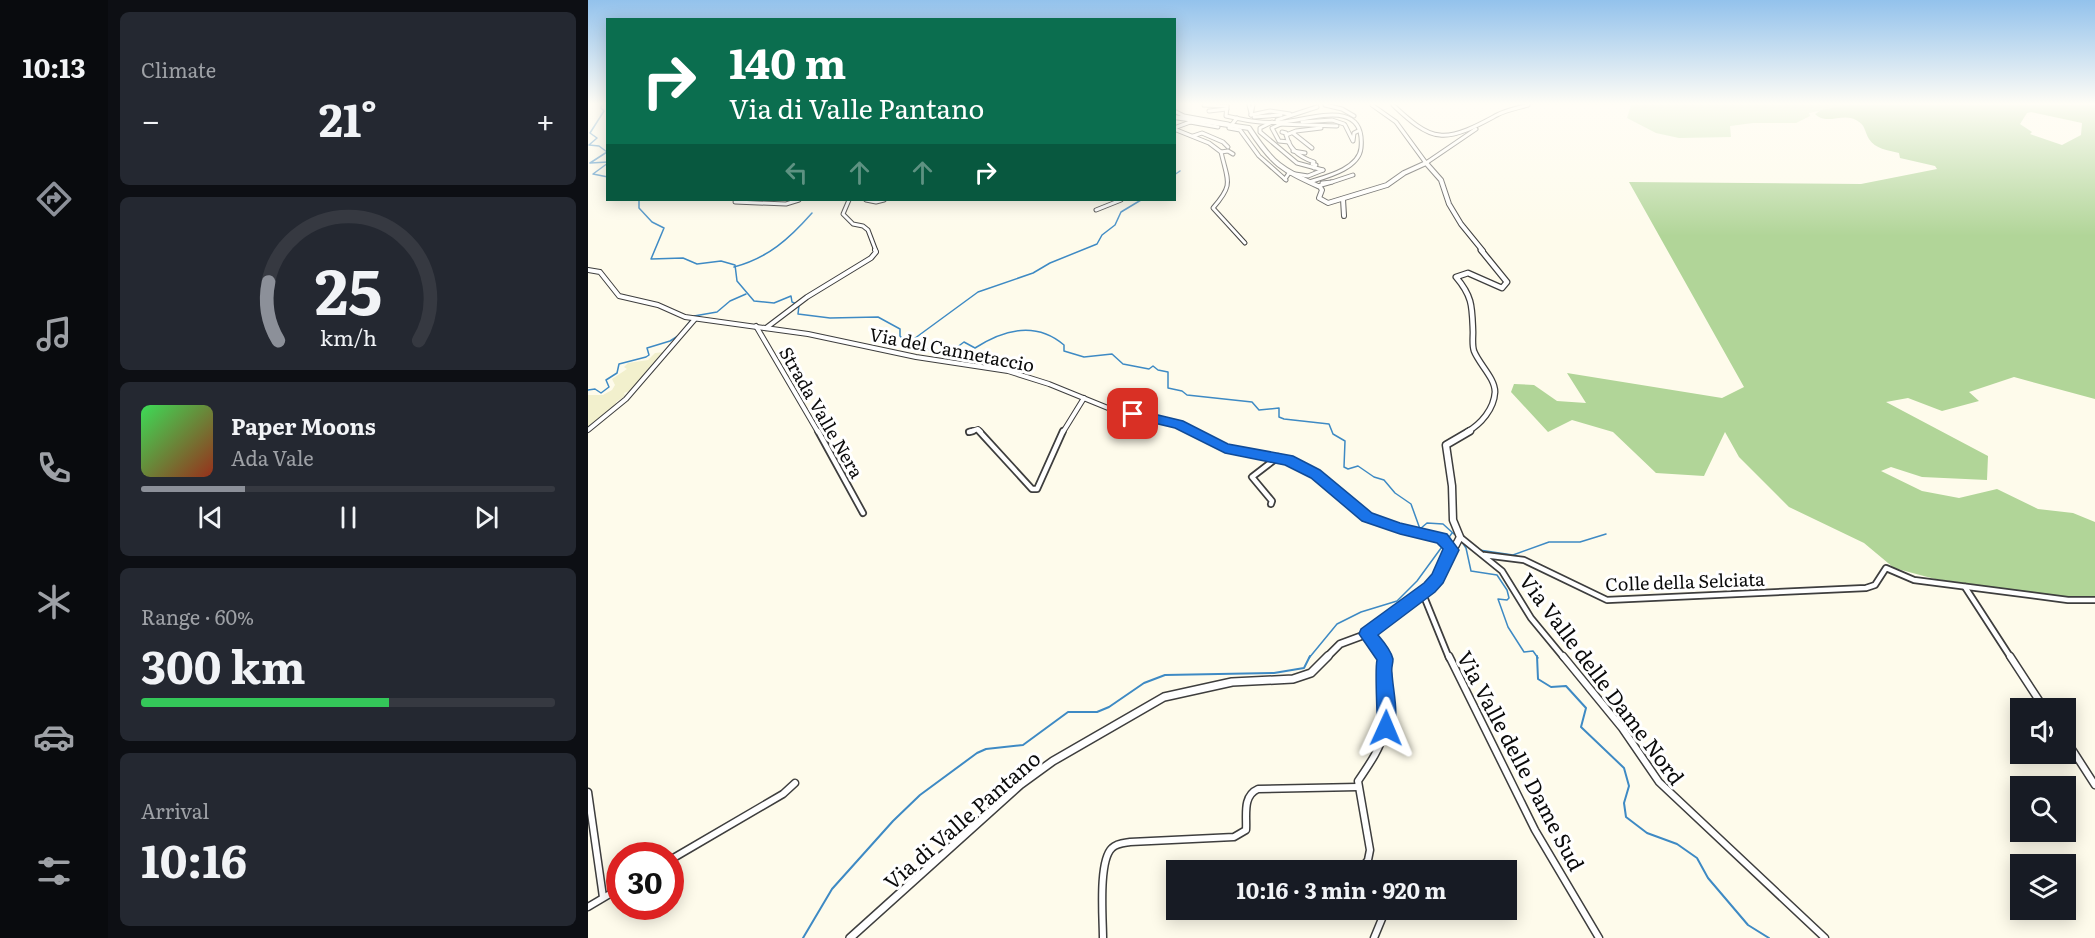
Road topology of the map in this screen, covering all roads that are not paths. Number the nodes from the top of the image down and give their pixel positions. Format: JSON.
{"nodes":[{"id":1,"x":1215,"y":149,"type":"edge"},
{"id":2,"x":1254,"y":149,"type":"edge"},
{"id":3,"x":1264,"y":149,"type":"edge"},
{"id":4,"x":1280,"y":149,"type":"edge"},
{"id":5,"x":1293,"y":149,"type":"joint"},
{"id":6,"x":1361,"y":149,"type":"edge"},
{"id":7,"x":1416,"y":149,"type":"edge"},
{"id":8,"x":1447,"y":149,"type":"edge"},
{"id":9,"x":1221,"y":152,"type":"junction"},
{"id":10,"x":1305,"y":153,"type":"dead end"},
{"id":11,"x":1233,"y":154,"type":"dead end"},
{"id":12,"x":1426,"y":163,"type":"junction"},
{"id":13,"x":1314,"y":168,"type":"junction"},
{"id":14,"x":1289,"y":173,"type":"junction"},
{"id":15,"x":1353,"y":175,"type":"dead end"},
{"id":16,"x":1309,"y":182,"type":"junction"},
{"id":17,"x":1318,"y":186,"type":"junction"},
{"id":18,"x":1343,"y":199,"type":"junction"},
{"id":19,"x":741,"y":201,"type":"edge"},
{"id":20,"x":758,"y":201,"type":"edge"},
{"id":21,"x":797,"y":201,"type":"edge"},
{"id":22,"x":848,"y":201,"type":"edge"},
{"id":23,"x":1118,"y":201,"type":"edge"},
{"id":24,"x":735,"y":202,"type":"dead end"},
{"id":25,"x":1096,"y":210,"type":"dead end"},
{"id":26,"x":1344,"y":216,"type":"dead end"},
{"id":27,"x":1245,"y":243,"type":"dead end"},
{"id":28,"x":588,"y":270,"type":"edge"},
{"id":29,"x":692,"y":318,"type":"junction"},
{"id":30,"x":756,"y":327,"type":"junction"},
{"id":31,"x":766,"y":328,"type":"junction"},
{"id":32,"x":1084,"y":398,"type":"junction"},
{"id":33,"x":588,"y":430,"type":"edge"},
{"id":34,"x":969,"y":432,"type":"dead end"},
{"id":35,"x":1278,"y":457,"type":"junction"},
{"id":36,"x":1271,"y":504,"type":"dead end"},
{"id":37,"x":863,"y":513,"type":"dead end"},
{"id":38,"x":1460,"y":537,"type":"junction"},
{"id":39,"x":1451,"y":550,"type":"junction"},
{"id":40,"x":1484,"y":555,"type":"junction"},
{"id":41,"x":1965,"y":587,"type":"junction"},
{"id":42,"x":1423,"y":594,"type":"junction"},
{"id":43,"x":2095,"y":600,"type":"edge"},
{"id":44,"x":1367,"y":634,"type":"junction"},
{"id":45,"x":2037,"y":698,"type":"edge"},
{"id":46,"x":2076,"y":756,"type":"edge"},
{"id":47,"x":795,"y":783,"type":"dead end"},
{"id":48,"x":2095,"y":785,"type":"edge"},
{"id":49,"x":1358,"y":787,"type":"junction"},
{"id":50,"x":588,"y":792,"type":"edge"},
{"id":51,"x":684,"y":851,"type":"edge"},
{"id":52,"x":1368,"y":860,"type":"edge"},
{"id":53,"x":606,"y":895,"type":"edge"},
{"id":54,"x":603,"y":897,"type":"junction"},
{"id":55,"x":588,"y":907,"type":"edge"},
{"id":56,"x":1381,"y":920,"type":"edge"},
{"id":57,"x":850,"y":938,"type":"edge"},
{"id":58,"x":1103,"y":938,"type":"edge"},
{"id":59,"x":1374,"y":938,"type":"edge"},
{"id":60,"x":1599,"y":938,"type":"edge"},
{"id":61,"x":1825,"y":938,"type":"edge"}],
"edges":[{"from":1,"to":9,"type":"street"},
{"from":2,"to":14,"type":"street"},
{"from":3,"to":14,"type":"street"},
{"from":4,"to":13,"type":"street"},
{"from":5,"to":10,"type":"street"},
{"from":5,"to":13,"type":"street"},
{"from":6,"to":16,"type":"street"},
{"from":7,"to":12,"type":"street"},
{"from":8,"to":12,"type":"street"},
{"from":9,"to":11,"type":"street"},
{"from":9,"to":27,"type":"street"},
{"from":12,"to":18,"type":"street"},
{"from":12,"to":38,"type":"street"},
{"from":13,"to":14,"type":"street"},
{"from":14,"to":16,"type":"street"},
{"from":15,"to":17,"type":"street"},
{"from":16,"to":17,"type":"street"},
{"from":17,"to":18,"type":"street"},
{"from":18,"to":26,"type":"street"},
{"from":19,"to":24,"type":"street"},
{"from":20,"to":21,"type":"street"},
{"from":22,"to":31,"type":"street"},
{"from":23,"to":25,"type":"street"},
{"from":28,"to":29,"type":"street","name":"Via del Cannetaccio"},
{"from":29,"to":30,"type":"street","name":"Via del Cannetaccio"},
{"from":29,"to":33,"type":"street"},
{"from":30,"to":31,"type":"street","name":"Via del Cannetaccio"},
{"from":30,"to":37,"type":"street","name":"Strada Valle Nera"},
{"from":31,"to":32,"type":"street","name":"Via del Cannetaccio"},
{"from":32,"to":34,"type":"street"},
{"from":32,"to":35,"type":"street","name":"Via del Cannetaccio"},
{"from":35,"to":36,"type":"street"},
{"from":35,"to":39,"type":"street","name":"Via del Cannetaccio"},
{"from":38,"to":39,"type":"street","name":"Via di Valle Pantano"},
{"from":38,"to":40,"type":"street","name":"Via Valle delle Dame Nord"},
{"from":39,"to":42,"type":"street","name":"Via di Valle Pantano"},
{"from":40,"to":41,"type":"street","name":"Colle della Selciata"},
{"from":40,"to":61,"type":"street","name":"Via Valle delle Dame Nord"},
{"from":41,"to":43,"type":"street"},
{"from":41,"to":45,"type":"street"},
{"from":42,"to":44,"type":"street","name":"Via di Valle Pantano"},
{"from":42,"to":60,"type":"street","name":"Via Valle delle Dame Sud"},
{"from":44,"to":49,"type":"street"},
{"from":44,"to":57,"type":"street","name":"Via di Valle Pantano"},
{"from":46,"to":48,"type":"street"},
{"from":47,"to":51,"type":"street"},
{"from":49,"to":52,"type":"street"},
{"from":49,"to":58,"type":"street"},
{"from":50,"to":54,"type":"street"},
{"from":53,"to":54,"type":"street"},
{"from":54,"to":55,"type":"street"},
{"from":56,"to":59,"type":"street"}]}
